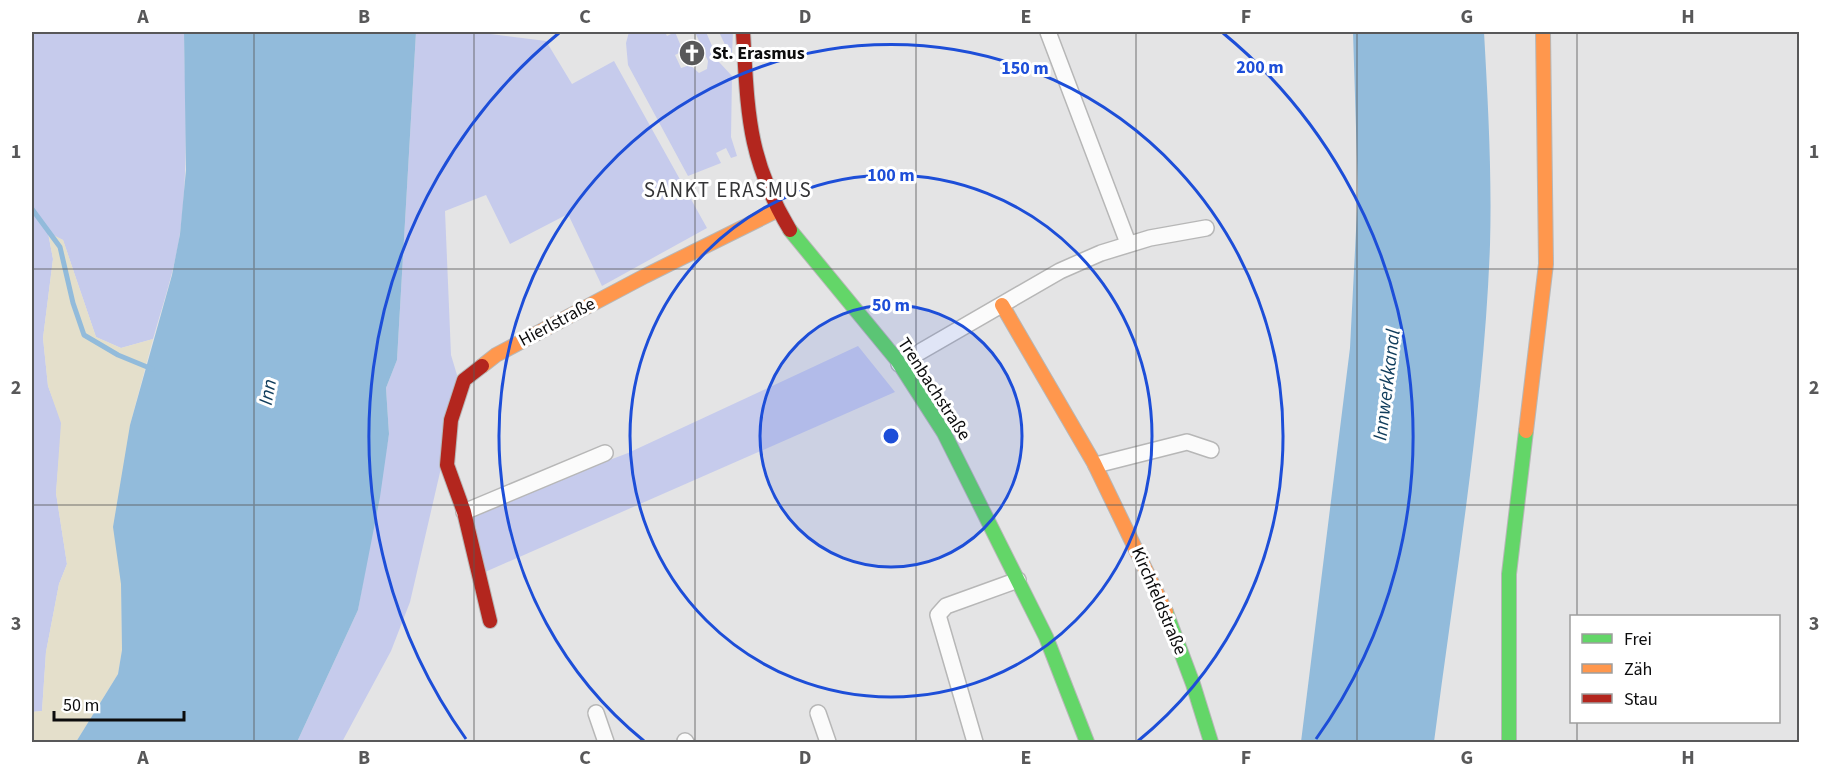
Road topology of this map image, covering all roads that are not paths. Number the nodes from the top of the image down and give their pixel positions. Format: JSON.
{"nodes":[{"id":1,"x":743,"y":32,"type":"edge"},
{"id":2,"x":1048,"y":32,"type":"edge"},
{"id":3,"x":1543,"y":32,"type":"edge"},
{"id":4,"x":778,"y":210,"type":"junction"},
{"id":5,"x":1206,"y":228,"type":"dead end"},
{"id":6,"x":1128,"y":243,"type":"junction"},
{"id":7,"x":1002,"y":305,"type":"junction"},
{"id":8,"x":899,"y":364,"type":"junction"},
{"id":9,"x":1211,"y":450,"type":"dead end"},
{"id":10,"x":605,"y":453,"type":"dead end"},
{"id":11,"x":1096,"y":465,"type":"junction"},
{"id":12,"x":464,"y":512,"type":"junction"},
{"id":13,"x":1018,"y":580,"type":"junction"},
{"id":14,"x":490,"y":621,"type":"dead end"},
{"id":15,"x":596,"y":713,"type":"dead end"},
{"id":16,"x":818,"y":713,"type":"dead end"},
{"id":17,"x":606,"y":742,"type":"edge"},
{"id":18,"x":828,"y":742,"type":"edge"},
{"id":19,"x":975,"y":742,"type":"edge"},
{"id":20,"x":1087,"y":742,"type":"edge"},
{"id":21,"x":1211,"y":742,"type":"edge"},
{"id":22,"x":1509,"y":742,"type":"edge"}],
"edges":[{"from":1,"to":4,"type":"street","name":"Trenbachstraße"},
{"from":2,"to":6,"type":"street"},
{"from":3,"to":22,"type":"street"},
{"from":4,"to":8,"type":"street","name":"Trenbachstraße"},
{"from":4,"to":12,"type":"street","name":"Hierlstraße"},
{"from":5,"to":6,"type":"street"},
{"from":6,"to":7,"type":"street"},
{"from":7,"to":8,"type":"street"},
{"from":7,"to":11,"type":"street","name":"Kirchfeldstraße"},
{"from":8,"to":13,"type":"street","name":"Trenbachstraße"},
{"from":9,"to":11,"type":"street"},
{"from":10,"to":12,"type":"street"},
{"from":11,"to":21,"type":"street","name":"Kirchfeldstraße"},
{"from":12,"to":14,"type":"street","name":"Hierlstraße"},
{"from":13,"to":19,"type":"street"},
{"from":13,"to":20,"type":"street","name":"Trenbachstraße"},
{"from":15,"to":17,"type":"street"},
{"from":16,"to":18,"type":"street"}]}
